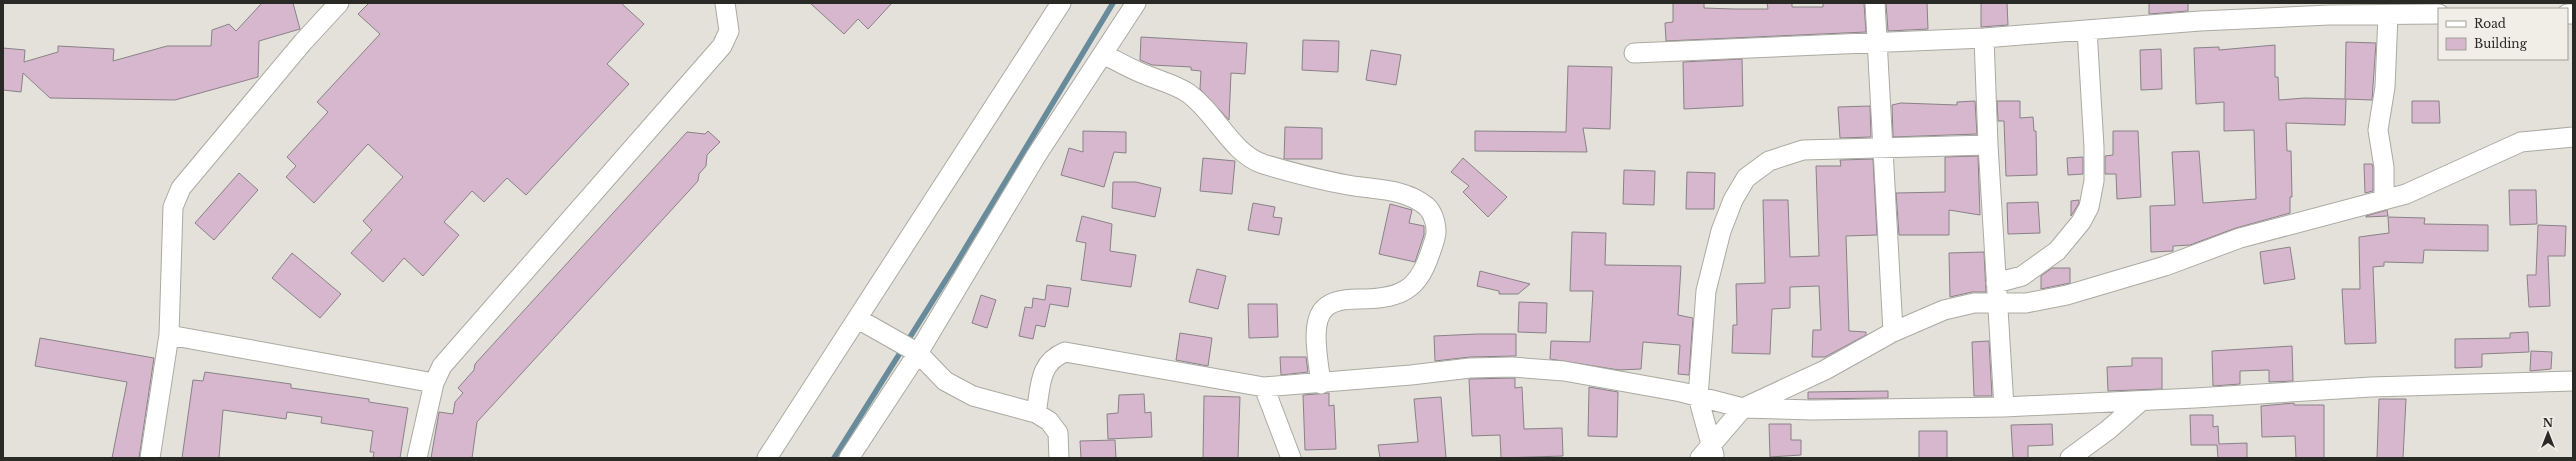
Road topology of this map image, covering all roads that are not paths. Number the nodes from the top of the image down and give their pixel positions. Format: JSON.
{"nodes":[{"id":1,"x":339,"y":3,"type":"edge"},
{"id":2,"x":725,"y":3,"type":"edge"},
{"id":3,"x":1061,"y":3,"type":"edge"},
{"id":4,"x":1136,"y":3,"type":"edge"},
{"id":5,"x":1875,"y":3,"type":"edge"},
{"id":6,"x":2329,"y":9,"type":"edge"},
{"id":7,"x":2438,"y":14,"type":"edge"},
{"id":8,"x":2388,"y":15,"type":"junction"},
{"id":9,"x":2087,"y":30,"type":"junction"},
{"id":10,"x":1984,"y":38,"type":"junction"},
{"id":11,"x":1878,"y":42,"type":"junction"},
{"id":12,"x":1634,"y":53,"type":"dead end"},
{"id":13,"x":1103,"y":54,"type":"junction"},
{"id":14,"x":2573,"y":137,"type":"edge"},
{"id":15,"x":1988,"y":145,"type":"junction"},
{"id":16,"x":1883,"y":148,"type":"junction"},
{"id":17,"x":2384,"y":200,"type":"junction"},
{"id":18,"x":1996,"y":283,"type":"junction"},
{"id":19,"x":1997,"y":303,"type":"junction"},
{"id":20,"x":858,"y":319,"type":"junction"},
{"id":21,"x":1893,"y":332,"type":"junction"},
{"id":22,"x":169,"y":335,"type":"junction"},
{"id":23,"x":918,"y":353,"type":"junction"},
{"id":24,"x":2573,"y":381,"type":"edge"},
{"id":25,"x":434,"y":383,"type":"junction"},
{"id":26,"x":1321,"y":384,"type":"junction"},
{"id":27,"x":1264,"y":387,"type":"junction"},
{"id":28,"x":1698,"y":397,"type":"junction"},
{"id":29,"x":2141,"y":401,"type":"junction"},
{"id":30,"x":2004,"y":407,"type":"junction"},
{"id":31,"x":1743,"y":408,"type":"junction"},
{"id":32,"x":1036,"y":413,"type":"junction"},
{"id":33,"x":1709,"y":454,"type":"edge"},
{"id":34,"x":150,"y":458,"type":"edge"},
{"id":35,"x":417,"y":458,"type":"edge"},
{"id":36,"x":767,"y":458,"type":"edge"},
{"id":37,"x":849,"y":458,"type":"edge"},
{"id":38,"x":1059,"y":458,"type":"edge"},
{"id":39,"x":1291,"y":458,"type":"edge"},
{"id":40,"x":2070,"y":458,"type":"edge"}],
"edges":[{"from":1,"to":22,"type":"street"},
{"from":2,"to":25,"type":"street"},
{"from":3,"to":20,"type":"street"},
{"from":4,"to":13,"type":"street"},
{"from":5,"to":11,"type":"street"},
{"from":6,"to":8,"type":"street"},
{"from":6,"to":9,"type":"street"},
{"from":7,"to":8,"type":"street"},
{"from":8,"to":17,"type":"street"},
{"from":9,"to":10,"type":"street"},
{"from":9,"to":18,"type":"street"},
{"from":10,"to":11,"type":"street"},
{"from":10,"to":15,"type":"street"},
{"from":11,"to":12,"type":"street"},
{"from":11,"to":16,"type":"street"},
{"from":13,"to":23,"type":"street"},
{"from":13,"to":26,"type":"street"},
{"from":14,"to":17,"type":"street"},
{"from":15,"to":16,"type":"street"},
{"from":15,"to":18,"type":"street"},
{"from":16,"to":21,"type":"street"},
{"from":16,"to":28,"type":"street"},
{"from":17,"to":19,"type":"street"},
{"from":18,"to":19,"type":"street"},
{"from":19,"to":21,"type":"street"},
{"from":19,"to":30,"type":"street"},
{"from":20,"to":23,"type":"street"},
{"from":20,"to":36,"type":"street"},
{"from":21,"to":31,"type":"street"},
{"from":22,"to":25,"type":"street"},
{"from":22,"to":34,"type":"street"},
{"from":23,"to":32,"type":"street"},
{"from":23,"to":37,"type":"street"},
{"from":24,"to":29,"type":"street"},
{"from":25,"to":35,"type":"street"},
{"from":26,"to":27,"type":"street"},
{"from":26,"to":28,"type":"street"},
{"from":27,"to":32,"type":"street"},
{"from":27,"to":39,"type":"street"},
{"from":28,"to":31,"type":"street"},
{"from":28,"to":33,"type":"street"},
{"from":29,"to":30,"type":"street"},
{"from":29,"to":40,"type":"street"},
{"from":30,"to":31,"type":"street"},
{"from":31,"to":33,"type":"street"},
{"from":32,"to":38,"type":"street"}]}
